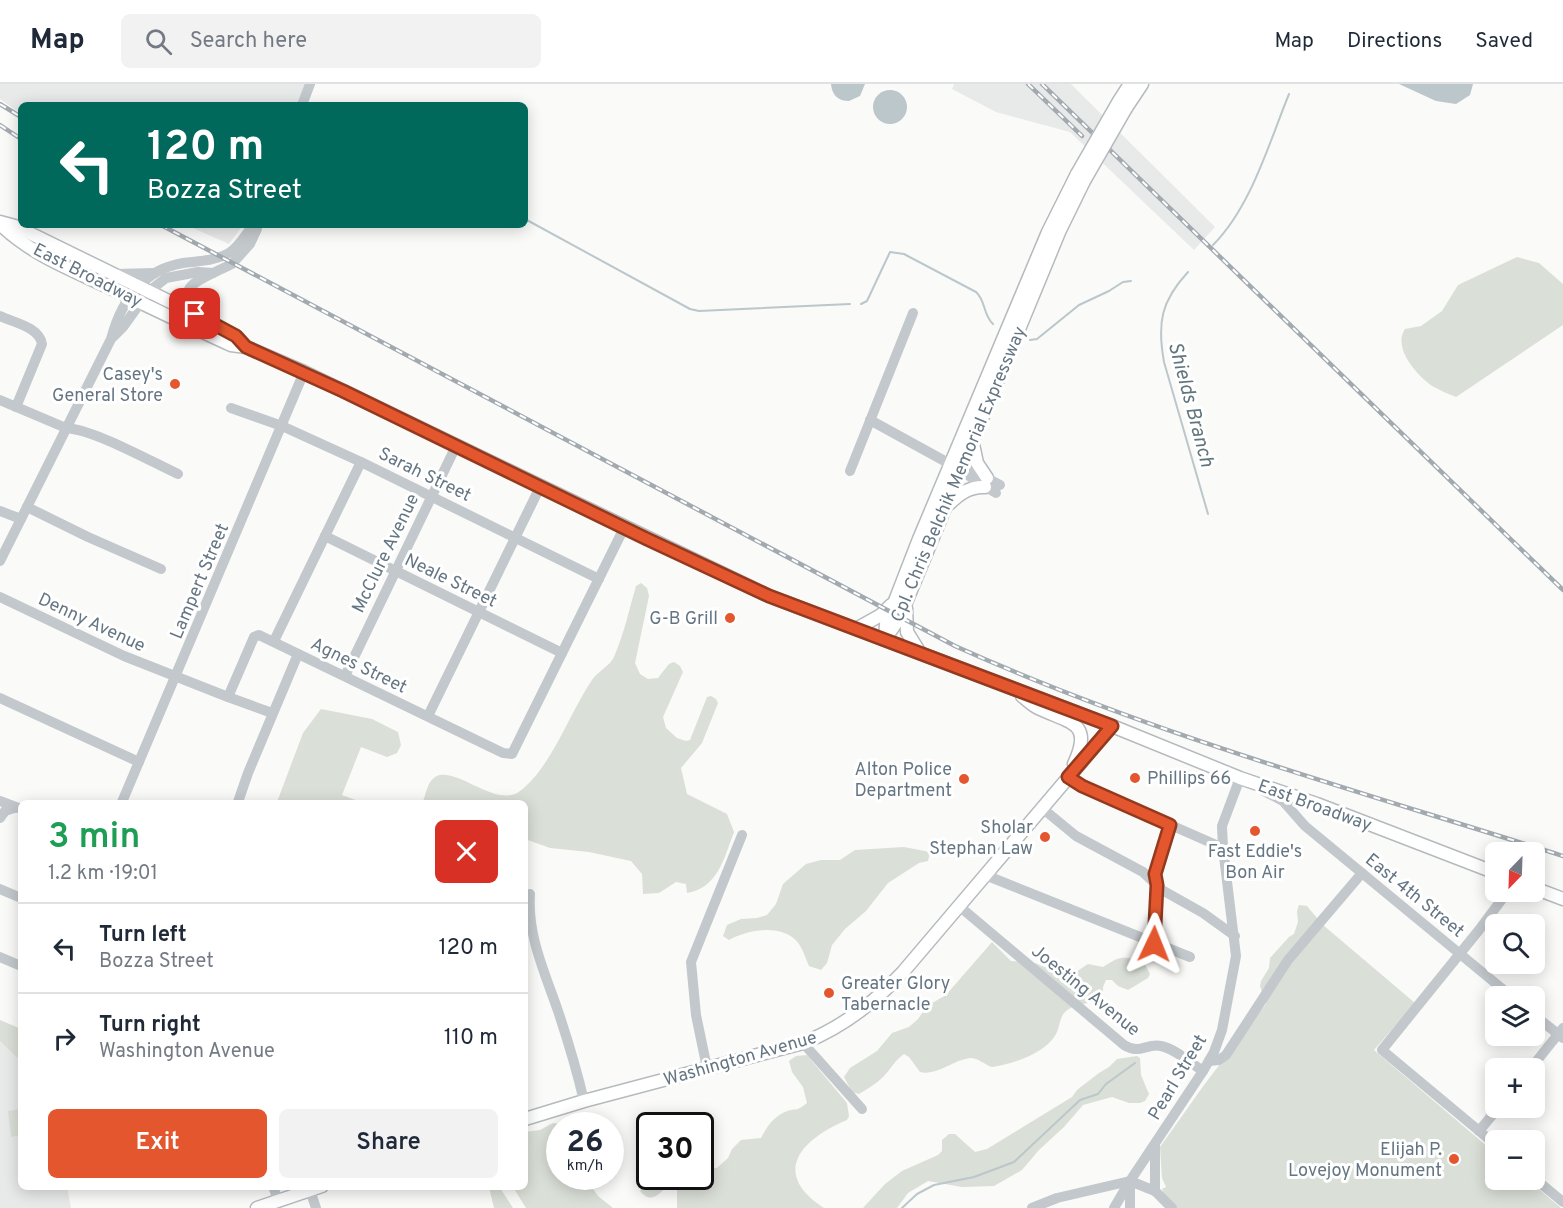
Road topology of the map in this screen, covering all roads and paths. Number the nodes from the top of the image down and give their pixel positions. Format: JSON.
{"nodes":[{"id":1,"x":310,"y":84,"type":"edge"},
{"id":2,"x":1130,"y":84,"type":"edge"},
{"id":3,"x":1142,"y":84,"type":"edge"},
{"id":4,"x":303,"y":102,"type":"edge"},
{"id":5,"x":1123,"y":104,"type":"junction"},
{"id":6,"x":1081,"y":178,"type":"junction"},
{"id":7,"x":0,"y":223,"type":"edge"},
{"id":8,"x":18,"y":227,"type":"edge"},
{"id":9,"x":19,"y":228,"type":"edge"},
{"id":10,"x":252,"y":228,"type":"edge"},
{"id":11,"x":256,"y":228,"type":"edge"},
{"id":12,"x":154,"y":273,"type":"junction"},
{"id":13,"x":213,"y":273,"type":"junction"},
{"id":14,"x":112,"y":274,"type":"junction"},
{"id":15,"x":139,"y":294,"type":"junction"},
{"id":16,"x":912,"y":313,"type":"dead end"},
{"id":17,"x":198,"y":315,"type":"junction"},
{"id":18,"x":0,"y":316,"type":"edge"},
{"id":19,"x":246,"y":347,"type":"junction"},
{"id":20,"x":304,"y":372,"type":"junction"},
{"id":21,"x":0,"y":400,"type":"edge"},
{"id":22,"x":16,"y":407,"type":"junction"},
{"id":23,"x":231,"y":408,"type":"dead end"},
{"id":24,"x":870,"y":420,"type":"junction"},
{"id":25,"x":282,"y":426,"type":"junction"},
{"id":26,"x":66,"y":428,"type":"junction"},
{"id":27,"x":973,"y":441,"type":"junction"},
{"id":28,"x":456,"y":446,"type":"junction"},
{"id":29,"x":362,"y":462,"type":"junction"},
{"id":30,"x":956,"y":467,"type":"junction"},
{"id":31,"x":850,"y":471,"type":"dead end"},
{"id":32,"x":178,"y":474,"type":"dead end"},
{"id":33,"x":986,"y":482,"type":"junction"},
{"id":34,"x":540,"y":487,"type":"junction"},
{"id":35,"x":998,"y":489,"type":"dead end"},
{"id":36,"x":431,"y":496,"type":"junction"},
{"id":37,"x":27,"y":507,"type":"junction"},
{"id":38,"x":946,"y":507,"type":"junction"},
{"id":39,"x":0,"y":511,"type":"edge"},
{"id":40,"x":21,"y":519,"type":"junction"},
{"id":41,"x":624,"y":528,"type":"junction"},
{"id":42,"x":325,"y":537,"type":"junction"},
{"id":43,"x":516,"y":537,"type":"junction"},
{"id":44,"x":0,"y":561,"type":"edge"},
{"id":45,"x":161,"y":569,"type":"dead end"},
{"id":46,"x":395,"y":571,"type":"junction"},
{"id":47,"x":599,"y":579,"type":"junction"},
{"id":48,"x":0,"y":597,"type":"edge"},
{"id":49,"x":901,"y":600,"type":"junction"},
{"id":50,"x":480,"y":612,"type":"junction"},
{"id":51,"x":856,"y":629,"type":"junction"},
{"id":52,"x":885,"y":640,"type":"junction"},
{"id":53,"x":274,"y":641,"type":"junction"},
{"id":54,"x":562,"y":653,"type":"junction"},
{"id":55,"x":298,"y":654,"type":"junction"},
{"id":56,"x":921,"y":654,"type":"junction"},
{"id":57,"x":345,"y":676,"type":"junction"},
{"id":58,"x":176,"y":677,"type":"junction"},
{"id":59,"x":1012,"y":688,"type":"junction"},
{"id":60,"x":228,"y":697,"type":"junction"},
{"id":61,"x":0,"y":698,"type":"edge"},
{"id":62,"x":272,"y":713,"type":"junction"},
{"id":63,"x":428,"y":716,"type":"junction"},
{"id":64,"x":1112,"y":726,"type":"junction"},
{"id":65,"x":139,"y":762,"type":"junction"},
{"id":66,"x":1068,"y":777,"type":"junction"},
{"id":67,"x":1240,"y":778,"type":"junction"},
{"id":68,"x":123,"y":800,"type":"edge"},
{"id":69,"x":239,"y":800,"type":"edge"},
{"id":70,"x":0,"y":801,"type":"edge"},
{"id":71,"x":17,"y":808,"type":"edge"},
{"id":72,"x":1042,"y":808,"type":"junction"},
{"id":73,"x":0,"y":818,"type":"edge"},
{"id":74,"x":1170,"y":825,"type":"junction"},
{"id":75,"x":742,"y":836,"type":"dead end"},
{"id":76,"x":1222,"y":848,"type":"junction"},
{"id":77,"x":1485,"y":869,"type":"edge"},
{"id":78,"x":1362,"y":873,"type":"junction"},
{"id":79,"x":985,"y":876,"type":"junction"},
{"id":80,"x":1157,"y":885,"type":"junction"},
{"id":81,"x":0,"y":889,"type":"edge"},
{"id":82,"x":1545,"y":892,"type":"edge"},
{"id":83,"x":530,"y":894,"type":"dead end"},
{"id":84,"x":18,"y":897,"type":"edge"},
{"id":85,"x":1563,"y":899,"type":"edge"},
{"id":86,"x":1499,"y":902,"type":"edge"},
{"id":87,"x":959,"y":906,"type":"junction"},
{"id":88,"x":1235,"y":936,"type":"junction"},
{"id":89,"x":1154,"y":944,"type":"junction"},
{"id":90,"x":1459,"y":953,"type":"junction"},
{"id":91,"x":0,"y":957,"type":"edge"},
{"id":92,"x":1190,"y":957,"type":"dead end"},
{"id":93,"x":18,"y":965,"type":"edge"},
{"id":94,"x":1499,"y":986,"type":"edge"},
{"id":95,"x":1545,"y":1023,"type":"edge"},
{"id":96,"x":1561,"y":1034,"type":"edge"},
{"id":97,"x":803,"y":1043,"type":"junction"},
{"id":98,"x":1135,"y":1050,"type":"junction"},
{"id":99,"x":1122,"y":1054,"type":"dead end"},
{"id":100,"x":1540,"y":1058,"type":"edge"},
{"id":101,"x":1209,"y":1061,"type":"junction"},
{"id":102,"x":707,"y":1068,"type":"junction"},
{"id":103,"x":1203,"y":1071,"type":"junction"},
{"id":104,"x":584,"y":1101,"type":"junction"},
{"id":105,"x":862,"y":1108,"type":"dead end"},
{"id":106,"x":528,"y":1118,"type":"edge"},
{"id":107,"x":1489,"y":1118,"type":"edge"},
{"id":108,"x":1479,"y":1131,"type":"junction"},
{"id":109,"x":1485,"y":1136,"type":"edge"},
{"id":110,"x":1155,"y":1144,"type":"junction"},
{"id":111,"x":1130,"y":1181,"type":"junction"},
{"id":112,"x":1545,"y":1187,"type":"edge"},
{"id":113,"x":274,"y":1190,"type":"edge"},
{"id":114,"x":311,"y":1190,"type":"edge"},
{"id":115,"x":316,"y":1190,"type":"edge"},
{"id":116,"x":1155,"y":1191,"type":"junction"},
{"id":117,"x":278,"y":1202,"type":"junction"},
{"id":118,"x":1563,"y":1202,"type":"edge"},
{"id":119,"x":257,"y":1208,"type":"edge"},
{"id":120,"x":316,"y":1208,"type":"edge"},
{"id":121,"x":1032,"y":1208,"type":"edge"},
{"id":122,"x":1114,"y":1208,"type":"edge"},
{"id":123,"x":1130,"y":1208,"type":"edge"},
{"id":124,"x":1172,"y":1208,"type":"edge"}],
"edges":[{"from":1,"to":4,"type":"street"},
{"from":2,"to":5,"type":"main road","name":"Cpl. Chris Belchik Memorial Expressway"},
{"from":3,"to":5,"type":"main road","name":"Cpl. Chris Belchik Memorial Expressway"},
{"from":5,"to":6,"type":"main road","name":"Cpl. Chris Belchik Memorial Expressway","bridge":true},
{"from":6,"to":27,"type":"main road","name":"Cpl. Chris Belchik Memorial Expressway"},
{"from":6,"to":30,"type":"main road","name":"Cpl. Chris Belchik Memorial Expressway"},
{"from":7,"to":8,"type":"main road","name":"East Broadway"},
{"from":7,"to":15,"type":"main road","name":"East Broadway"},
{"from":9,"to":14,"type":"main road","name":"East Broadway"},
{"from":10,"to":12,"type":"street"},
{"from":11,"to":13,"type":"street"},
{"from":12,"to":14,"type":"street"},
{"from":12,"to":15,"type":"street"},
{"from":13,"to":15,"type":"street"},
{"from":13,"to":17,"type":"street"},
{"from":14,"to":15,"type":"main road","name":"East Broadway"},
{"from":15,"to":17,"type":"main road","name":"East Broadway"},
{"from":15,"to":19,"type":"main road","name":"East Broadway"},
{"from":15,"to":26,"type":"street"},
{"from":16,"to":24,"type":"street"},
{"from":17,"to":19,"type":"main road","name":"East Broadway"},
{"from":18,"to":22,"type":"street"},
{"from":19,"to":20,"type":"main road","name":"East Broadway"},
{"from":20,"to":25,"type":"street","name":"Lampert Street"},
{"from":20,"to":28,"type":"main road","name":"East Broadway"},
{"from":21,"to":22,"type":"street"},
{"from":22,"to":26,"type":"street"},
{"from":23,"to":25,"type":"street","name":"Sarah Street"},
{"from":24,"to":30,"type":"street"},
{"from":24,"to":31,"type":"street"},
{"from":25,"to":29,"type":"street","name":"Sarah Street"},
{"from":25,"to":58,"type":"street","name":"Lampert Street"},
{"from":26,"to":32,"type":"street"},
{"from":26,"to":37,"type":"street"},
{"from":27,"to":30,"type":"main road","name":"Cpl. Chris Belchik Memorial Expressway"},
{"from":27,"to":33,"type":"main road"},
{"from":28,"to":34,"type":"main road","name":"East Broadway"},
{"from":28,"to":36,"type":"street","name":"McClure Avenue"},
{"from":29,"to":36,"type":"street","name":"Sarah Street"},
{"from":29,"to":42,"type":"street"},
{"from":30,"to":33,"type":"street"},
{"from":30,"to":38,"type":"main road","name":"Cpl. Chris Belchik Memorial Expressway"},
{"from":30,"to":49,"type":"main road","name":"Cpl. Chris Belchik Memorial Expressway"},
{"from":33,"to":35,"type":"street"},
{"from":33,"to":38,"type":"main road"},
{"from":34,"to":41,"type":"main road","name":"East Broadway"},
{"from":34,"to":43,"type":"street"},
{"from":36,"to":43,"type":"street","name":"Sarah Street"},
{"from":36,"to":46,"type":"street","name":"McClure Avenue"},
{"from":37,"to":40,"type":"street"},
{"from":37,"to":45,"type":"street"},
{"from":38,"to":49,"type":"main road","name":"Cpl. Chris Belchik Memorial Expressway"},
{"from":39,"to":40,"type":"street"},
{"from":40,"to":44,"type":"street"},
{"from":41,"to":47,"type":"street"},
{"from":41,"to":51,"type":"main road","name":"East Broadway"},
{"from":42,"to":46,"type":"street","name":"Neale Street"},
{"from":42,"to":53,"type":"street"},
{"from":43,"to":47,"type":"street","name":"Sarah Street"},
{"from":43,"to":50,"type":"street"},
{"from":46,"to":50,"type":"street","name":"Neale Street"},
{"from":46,"to":57,"type":"street","name":"McClure Avenue"},
{"from":47,"to":54,"type":"street"},
{"from":48,"to":58,"type":"street","name":"Denny Avenue"},
{"from":49,"to":51,"type":"main road"},
{"from":49,"to":52,"type":"main road","name":"Cpl. Chris Belchik Memorial Expressway"},
{"from":49,"to":56,"type":"main road"},
{"from":50,"to":54,"type":"street","name":"Neale Street"},
{"from":50,"to":63,"type":"street"},
{"from":51,"to":52,"type":"main road","name":"East Broadway"},
{"from":52,"to":56,"type":"main road","name":"East Broadway"},
{"from":53,"to":55,"type":"street","name":"Agnes Street"},
{"from":53,"to":60,"type":"street"},
{"from":54,"to":63,"type":"street","name":"Agnes Street"},
{"from":55,"to":57,"type":"street","name":"Agnes Street"},
{"from":55,"to":62,"type":"street"},
{"from":56,"to":59,"type":"main road","name":"East Broadway"},
{"from":57,"to":63,"type":"street","name":"Agnes Street"},
{"from":58,"to":60,"type":"street","name":"Denny Avenue"},
{"from":58,"to":65,"type":"street","name":"Lampert Street"},
{"from":59,"to":64,"type":"main road","name":"East Broadway"},
{"from":59,"to":66,"type":"main road"},
{"from":60,"to":62,"type":"street","name":"Denny Avenue"},
{"from":61,"to":65,"type":"street"},
{"from":62,"to":69,"type":"street"},
{"from":64,"to":66,"type":"main road","name":"Washington Avenue"},
{"from":64,"to":67,"type":"main road","name":"East Broadway"},
{"from":65,"to":68,"type":"street","name":"Lampert Street"},
{"from":66,"to":72,"type":"main road","name":"Washington Avenue"},
{"from":66,"to":74,"type":"street"},
{"from":67,"to":76,"type":"street","name":"Pearl Street"},
{"from":67,"to":77,"type":"main road","name":"East Broadway"},
{"from":67,"to":78,"type":"street","name":"East 4th Street"},
{"from":70,"to":71,"type":"street"},
{"from":71,"to":73,"type":"street"},
{"from":72,"to":79,"type":"main road","name":"Washington Avenue"},
{"from":72,"to":80,"type":"street"},
{"from":74,"to":76,"type":"street"},
{"from":74,"to":80,"type":"street"},
{"from":75,"to":102,"type":"street"},
{"from":76,"to":88,"type":"street","name":"Pearl Street"},
{"from":78,"to":90,"type":"street","name":"East 4th Street"},
{"from":78,"to":101,"type":"street"},
{"from":79,"to":87,"type":"main road","name":"Washington Avenue"},
{"from":79,"to":89,"type":"street"},
{"from":80,"to":88,"type":"street"},
{"from":80,"to":89,"type":"street"},
{"from":81,"to":84,"type":"street"},
{"from":82,"to":85,"type":"main road"},
{"from":83,"to":104,"type":"street"},
{"from":86,"to":90,"type":"street"},
{"from":87,"to":97,"type":"main road","name":"Washington Avenue"},
{"from":87,"to":98,"type":"street","name":"Joesting Avenue"},
{"from":88,"to":101,"type":"street","name":"Pearl Street"},
{"from":89,"to":92,"type":"street"},
{"from":90,"to":94,"type":"street","name":"East 4th Street"},
{"from":90,"to":108,"type":"street"},
{"from":91,"to":93,"type":"street"},
{"from":95,"to":96,"type":"street"},
{"from":96,"to":100,"type":"street"},
{"from":97,"to":102,"type":"main road","name":"Washington Avenue"},
{"from":97,"to":105,"type":"street"},
{"from":98,"to":99,"type":"street"},
{"from":98,"to":103,"type":"street","name":"Joesting Avenue"},
{"from":101,"to":103,"type":"street","name":"Pearl Street"},
{"from":102,"to":104,"type":"main road","name":"Washington Avenue"},
{"from":103,"to":110,"type":"street","name":"Pearl Street"},
{"from":104,"to":106,"type":"main road","name":"Washington Avenue"},
{"from":107,"to":108,"type":"street"},
{"from":108,"to":109,"type":"street"},
{"from":110,"to":111,"type":"street","name":"Pearl Street"},
{"from":110,"to":116,"type":"street"},
{"from":111,"to":116,"type":"street"},
{"from":111,"to":121,"type":"street"},
{"from":111,"to":122,"type":"street","name":"Pearl Street"},
{"from":111,"to":123,"type":"street"},
{"from":112,"to":118,"type":"street"},
{"from":113,"to":117,"type":"street"},
{"from":114,"to":117,"type":"main road"},
{"from":115,"to":120,"type":"street"},
{"from":116,"to":124,"type":"street"},
{"from":117,"to":119,"type":"main road"}]}
